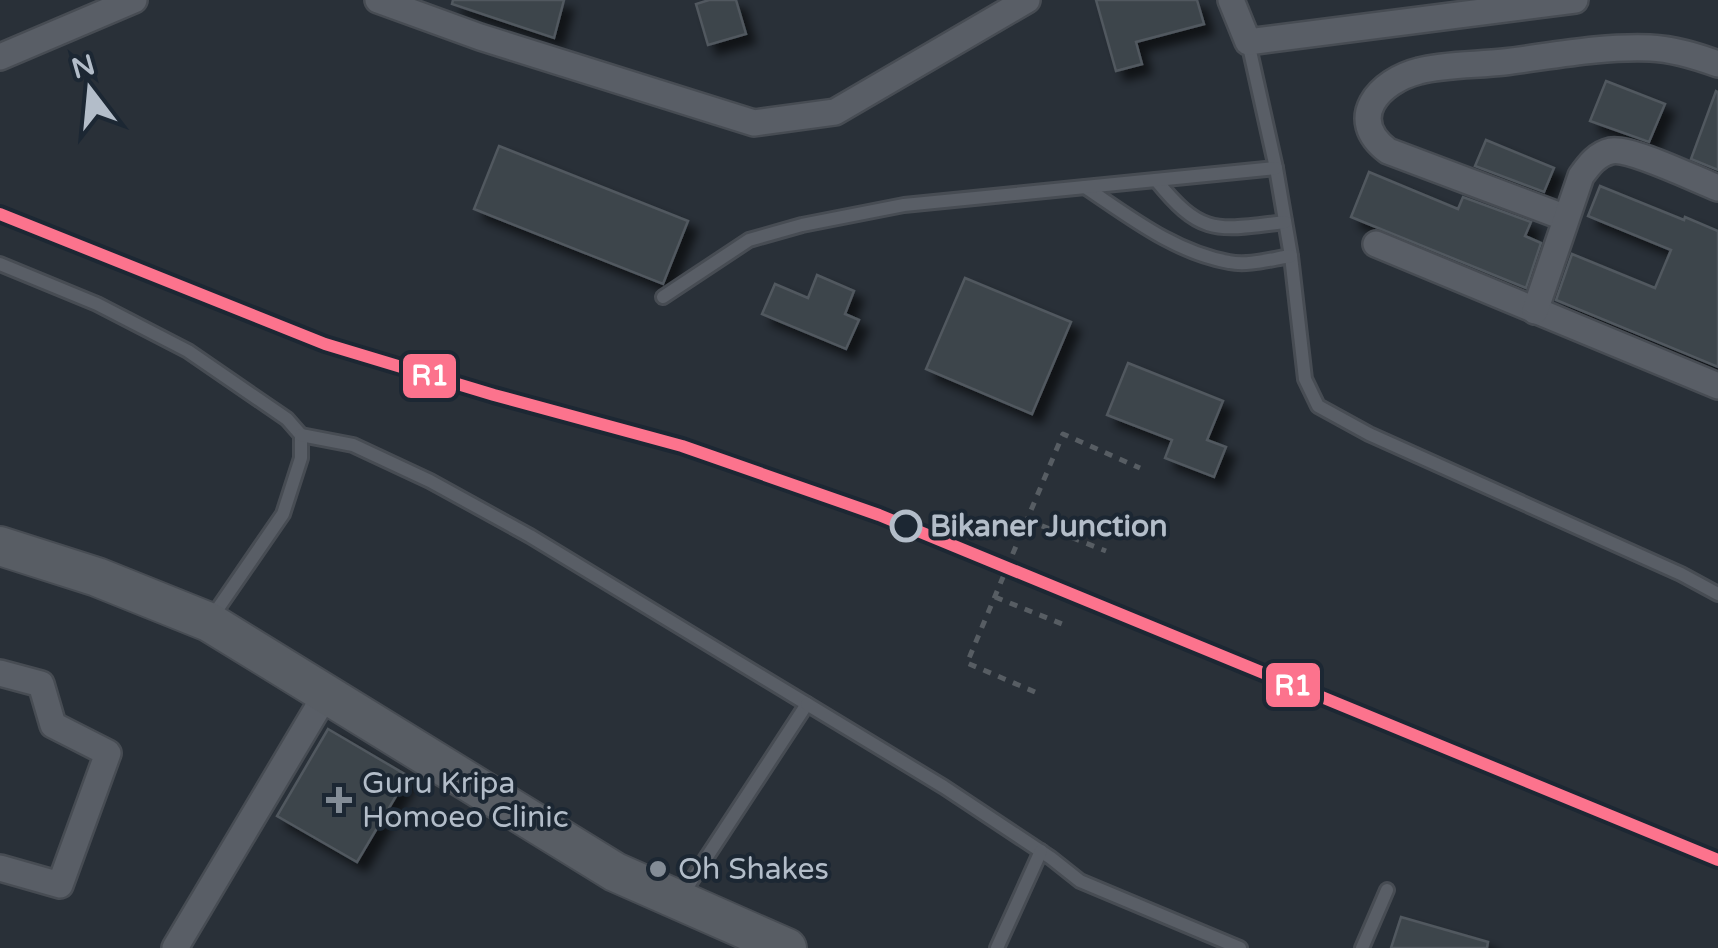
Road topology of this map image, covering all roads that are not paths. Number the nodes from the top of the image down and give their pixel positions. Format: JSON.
{"nodes":[{"id":1,"x":134,"y":0,"type":"edge"},
{"id":2,"x":378,"y":0,"type":"edge"},
{"id":3,"x":1027,"y":0,"type":"edge"},
{"id":4,"x":1231,"y":0,"type":"edge"},
{"id":5,"x":1575,"y":0,"type":"edge"},
{"id":6,"x":1248,"y":42,"type":"junction"},
{"id":7,"x":0,"y":57,"type":"edge"},
{"id":8,"x":1718,"y":64,"type":"edge"},
{"id":9,"x":1276,"y":168,"type":"junction"},
{"id":10,"x":1156,"y":180,"type":"junction"},
{"id":11,"x":1085,"y":187,"type":"junction"},
{"id":12,"x":1718,"y":188,"type":"edge"},
{"id":13,"x":1566,"y":218,"type":"junction"},
{"id":14,"x":1285,"y":222,"type":"junction"},
{"id":15,"x":1376,"y":244,"type":"dead end"},
{"id":16,"x":1291,"y":256,"type":"junction"},
{"id":17,"x":0,"y":264,"type":"edge"},
{"id":18,"x":664,"y":297,"type":"dead end"},
{"id":19,"x":1535,"y":311,"type":"junction"},
{"id":20,"x":1718,"y":386,"type":"edge"},
{"id":21,"x":301,"y":435,"type":"junction"},
{"id":22,"x":0,"y":546,"type":"edge"},
{"id":23,"x":1718,"y":594,"type":"edge"},
{"id":24,"x":209,"y":622,"type":"junction"},
{"id":25,"x":0,"y":674,"type":"edge"},
{"id":26,"x":326,"y":694,"type":"junction"},
{"id":27,"x":807,"y":704,"type":"junction"},
{"id":28,"x":1041,"y":852,"type":"junction"},
{"id":29,"x":0,"y":868,"type":"edge"},
{"id":30,"x":1387,"y":890,"type":"dead end"},
{"id":31,"x":679,"y":900,"type":"junction"},
{"id":32,"x":767,"y":944,"type":"edge"},
{"id":33,"x":175,"y":948,"type":"edge"},
{"id":34,"x":997,"y":948,"type":"edge"},
{"id":35,"x":1240,"y":948,"type":"edge"},
{"id":36,"x":1362,"y":948,"type":"edge"}],
"edges":[{"from":1,"to":7,"type":"street"},
{"from":2,"to":3,"type":"street"},
{"from":4,"to":6,"type":"street"},
{"from":5,"to":6,"type":"street"},
{"from":6,"to":9,"type":"lane"},
{"from":8,"to":13,"type":"street"},
{"from":9,"to":10,"type":"lane"},
{"from":9,"to":14,"type":"lane"},
{"from":10,"to":11,"type":"lane"},
{"from":10,"to":14,"type":"lane"},
{"from":11,"to":16,"type":"lane"},
{"from":11,"to":18,"type":"lane"},
{"from":12,"to":13,"type":"street"},
{"from":13,"to":19,"type":"street"},
{"from":14,"to":16,"type":"lane"},
{"from":15,"to":19,"type":"street"},
{"from":16,"to":23,"type":"lane"},
{"from":17,"to":21,"type":"lane"},
{"from":19,"to":20,"type":"street"},
{"from":21,"to":24,"type":"lane"},
{"from":21,"to":27,"type":"lane"},
{"from":22,"to":24,"type":"street"},
{"from":24,"to":26,"type":"street"},
{"from":25,"to":29,"type":"street"},
{"from":26,"to":31,"type":"street"},
{"from":26,"to":33,"type":"street"},
{"from":27,"to":28,"type":"lane"},
{"from":27,"to":31,"type":"lane"},
{"from":28,"to":34,"type":"lane"},
{"from":28,"to":35,"type":"lane"},
{"from":30,"to":36,"type":"lane"},
{"from":31,"to":32,"type":"street"}]}
